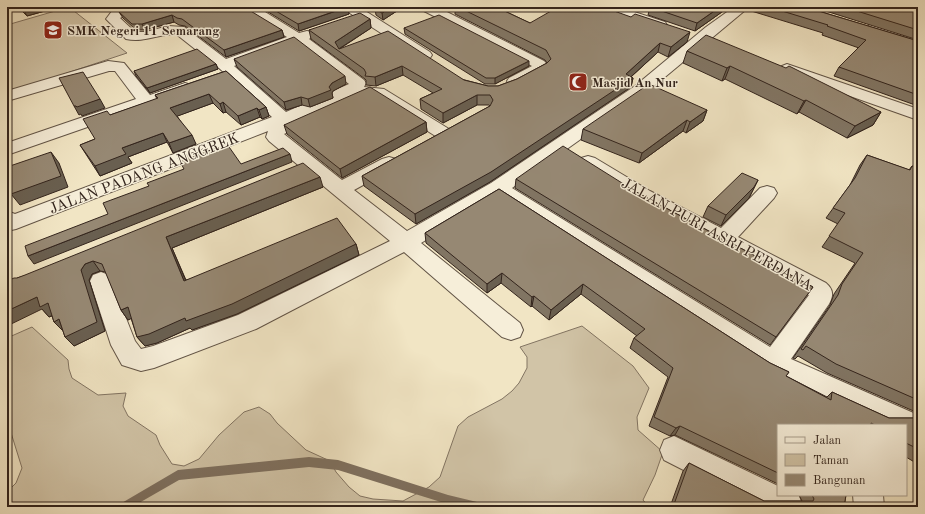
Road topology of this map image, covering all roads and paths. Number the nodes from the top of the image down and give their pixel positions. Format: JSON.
{"nodes":[{"id":1,"x":138,"y":7,"type":"edge"},
{"id":2,"x":248,"y":7,"type":"edge"},
{"id":3,"x":427,"y":7,"type":"edge"},
{"id":4,"x":606,"y":7,"type":"edge"},
{"id":5,"x":742,"y":7,"type":"edge"},
{"id":6,"x":360,"y":13,"type":"edge"},
{"id":7,"x":672,"y":29,"type":"edge"},
{"id":8,"x":320,"y":30,"type":"edge"},
{"id":9,"x":298,"y":38,"type":"junction"},
{"id":10,"x":918,"y":40,"type":"edge"},
{"id":11,"x":918,"y":46,"type":"edge"},
{"id":12,"x":439,"y":64,"type":"edge"},
{"id":13,"x":776,"y":66,"type":"edge"},
{"id":14,"x":219,"y":74,"type":"junction"},
{"id":15,"x":505,"y":86,"type":"edge"},
{"id":16,"x":7,"y":96,"type":"edge"},
{"id":17,"x":146,"y":101,"type":"junction"},
{"id":18,"x":918,"y":114,"type":"edge"},
{"id":19,"x":284,"y":119,"type":"junction"},
{"id":20,"x":443,"y":133,"type":"edge"},
{"id":21,"x":560,"y":145,"type":"junction"},
{"id":22,"x":7,"y":149,"type":"edge"},
{"id":23,"x":402,"y":156,"type":"edge"},
{"id":24,"x":309,"y":163,"type":"junction"},
{"id":25,"x":288,"y":172,"type":"edge"},
{"id":26,"x":498,"y":188,"type":"junction"},
{"id":27,"x":341,"y":189,"type":"junction"},
{"id":28,"x":767,"y":193,"type":"dead end"},
{"id":29,"x":8,"y":223,"type":"edge"},
{"id":30,"x":724,"y":239,"type":"junction"},
{"id":31,"x":406,"y":242,"type":"junction"},
{"id":32,"x":101,"y":281,"type":"dead end"},
{"id":33,"x":511,"y":330,"type":"dead end"},
{"id":34,"x":774,"y":363,"type":"junction"},
{"id":35,"x":883,"y":419,"type":"edge"},
{"id":36,"x":900,"y":424,"type":"edge"},
{"id":37,"x":907,"y":426,"type":"edge"},
{"id":38,"x":918,"y":429,"type":"edge"},
{"id":39,"x":674,"y":450,"type":"dead end"},
{"id":40,"x":868,"y":496,"type":"edge"},
{"id":41,"x":788,"y":507,"type":"edge"},
{"id":42,"x":869,"y":507,"type":"edge"}],
"edges":[{"from":1,"to":14,"type":"street"},
{"from":2,"to":9,"type":"street"},
{"from":3,"to":15,"type":"street"},
{"from":4,"to":7,"type":"street"},
{"from":5,"to":21,"type":"street"},
{"from":6,"to":12,"type":"street"},
{"from":8,"to":9,"type":"street"},
{"from":9,"to":14,"type":"street"},
{"from":9,"to":19,"type":"street","name":"JALAN PADANG ANGGREK"},
{"from":10,"to":11,"type":"street"},
{"from":13,"to":18,"type":"street"},
{"from":14,"to":17,"type":"street"},
{"from":14,"to":19,"type":"street"},
{"from":16,"to":17,"type":"street"},
{"from":17,"to":22,"type":"street"},
{"from":19,"to":29,"type":"street","name":"JALAN PADANG ANGGREK"},
{"from":20,"to":24,"type":"street"},
{"from":21,"to":26,"type":"street"},
{"from":21,"to":30,"type":"street","name":"JALAN PURI ASRI PERDANA"},
{"from":23,"to":27,"type":"street"},
{"from":24,"to":25,"type":"street"},
{"from":24,"to":27,"type":"street"},
{"from":26,"to":31,"type":"street"},
{"from":26,"to":34,"type":"street"},
{"from":27,"to":31,"type":"street"},
{"from":28,"to":30,"type":"street"},
{"from":30,"to":34,"type":"street","name":"JALAN PURI ASRI PERDANA"},
{"from":31,"to":32,"type":"street"},
{"from":31,"to":33,"type":"street"},
{"from":34,"to":35,"type":"street"},
{"from":35,"to":36,"type":"street"},
{"from":37,"to":38,"type":"street"},
{"from":39,"to":41,"type":"street"},
{"from":40,"to":42,"type":"street"}]}
